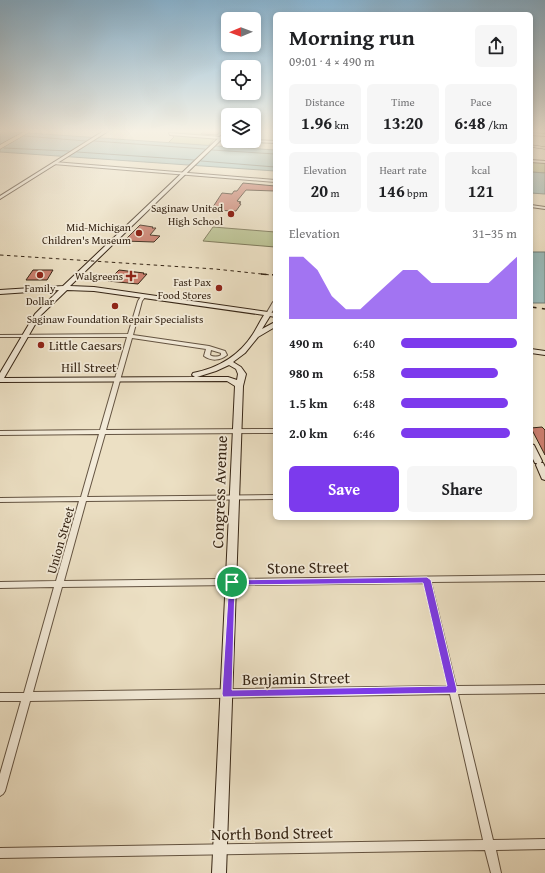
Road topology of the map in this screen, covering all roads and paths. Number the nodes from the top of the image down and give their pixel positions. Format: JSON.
{"nodes":[{"id":1,"x":42,"y":171,"type":"edge"},
{"id":2,"x":145,"y":171,"type":"edge"},
{"id":3,"x":188,"y":171,"type":"edge"},
{"id":4,"x":184,"y":174,"type":"junction"},
{"id":5,"x":273,"y":181,"type":"edge"},
{"id":6,"x":0,"y":198,"type":"edge"},
{"id":7,"x":533,"y":206,"type":"edge"},
{"id":8,"x":545,"y":208,"type":"edge"},
{"id":9,"x":65,"y":288,"type":"junction"},
{"id":10,"x":0,"y":292,"type":"edge"},
{"id":11,"x":144,"y":296,"type":"junction"},
{"id":12,"x":272,"y":314,"type":"edge"},
{"id":13,"x":273,"y":325,"type":"edge"},
{"id":14,"x":0,"y":336,"type":"edge"},
{"id":15,"x":23,"y":336,"type":"junction"},
{"id":16,"x":131,"y":336,"type":"junction"},
{"id":17,"x":254,"y":337,"type":"junction"},
{"id":18,"x":209,"y":348,"type":"dead end"},
{"id":19,"x":533,"y":351,"type":"edge"},
{"id":20,"x":545,"y":353,"type":"edge"},
{"id":21,"x":230,"y":363,"type":"junction"},
{"id":22,"x":178,"y":378,"type":"junction"},
{"id":23,"x":119,"y":379,"type":"junction"},
{"id":24,"x":0,"y":380,"type":"edge"},
{"id":25,"x":239,"y":386,"type":"junction"},
{"id":26,"x":238,"y":431,"type":"junction"},
{"id":27,"x":273,"y":431,"type":"edge"},
{"id":28,"x":0,"y":433,"type":"edge"},
{"id":29,"x":103,"y":433,"type":"junction"},
{"id":30,"x":533,"y":451,"type":"edge"},
{"id":31,"x":545,"y":477,"type":"edge"},
{"id":32,"x":273,"y":497,"type":"edge"},
{"id":33,"x":235,"y":498,"type":"junction"},
{"id":34,"x":84,"y":499,"type":"junction"},
{"id":35,"x":0,"y":500,"type":"edge"},
{"id":36,"x":545,"y":578,"type":"edge"},
{"id":37,"x":427,"y":580,"type":"junction"},
{"id":38,"x":232,"y":582,"type":"junction"},
{"id":39,"x":59,"y":584,"type":"junction"},
{"id":40,"x":0,"y":585,"type":"edge"},
{"id":41,"x":545,"y":689,"type":"edge"},
{"id":42,"x":452,"y":690,"type":"junction"},
{"id":43,"x":227,"y":694,"type":"junction"},
{"id":44,"x":0,"y":697,"type":"edge"},
{"id":45,"x":27,"y":697,"type":"junction"},
{"id":46,"x":0,"y":791,"type":"edge"},
{"id":47,"x":545,"y":844,"type":"edge"},
{"id":48,"x":490,"y":845,"type":"junction"},
{"id":49,"x":220,"y":850,"type":"junction"},
{"id":50,"x":0,"y":854,"type":"edge"},
{"id":51,"x":219,"y":873,"type":"edge"},
{"id":52,"x":496,"y":873,"type":"edge"}],
"edges":[{"from":1,"to":6,"type":"main road"},
{"from":2,"to":4,"type":"street"},
{"from":3,"to":4,"type":"main road"},
{"from":4,"to":5,"type":"street"},
{"from":4,"to":9,"type":"main road"},
{"from":7,"to":8,"type":"street"},
{"from":9,"to":10,"type":"main road"},
{"from":9,"to":11,"type":"main road"},
{"from":9,"to":15,"type":"main road"},
{"from":11,"to":12,"type":"main road"},
{"from":11,"to":16,"type":"street","name":"Union Street"},
{"from":12,"to":17,"type":"main road"},
{"from":13,"to":17,"type":"main road"},
{"from":14,"to":15,"type":"street"},
{"from":15,"to":16,"type":"street"},
{"from":15,"to":24,"type":"main road"},
{"from":16,"to":18,"type":"street"},
{"from":16,"to":23,"type":"street","name":"Union Street"},
{"from":17,"to":21,"type":"main road"},
{"from":19,"to":20,"type":"main road"},
{"from":21,"to":22,"type":"main road","name":"Hill Street"},
{"from":21,"to":25,"type":"main road","name":"Congress Avenue"},
{"from":22,"to":23,"type":"main road","name":"Hill Street"},
{"from":22,"to":25,"type":"main road","name":"Hill Street"},
{"from":23,"to":24,"type":"main road","name":"Hill Street"},
{"from":23,"to":29,"type":"street","name":"Union Street"},
{"from":25,"to":26,"type":"main road","name":"Congress Avenue"},
{"from":26,"to":27,"type":"street"},
{"from":26,"to":29,"type":"street"},
{"from":26,"to":33,"type":"main road","name":"Congress Avenue"},
{"from":28,"to":29,"type":"street"},
{"from":29,"to":34,"type":"street","name":"Union Street"},
{"from":30,"to":31,"type":"main road"},
{"from":32,"to":33,"type":"street"},
{"from":33,"to":34,"type":"street"},
{"from":33,"to":38,"type":"main road","name":"Congress Avenue"},
{"from":34,"to":35,"type":"street"},
{"from":34,"to":39,"type":"street","name":"Union Street"},
{"from":36,"to":37,"type":"street","name":"Stone Street"},
{"from":37,"to":38,"type":"street","name":"Stone Street"},
{"from":37,"to":42,"type":"street"},
{"from":38,"to":39,"type":"street","name":"Stone Street"},
{"from":38,"to":43,"type":"main road","name":"Congress Avenue"},
{"from":39,"to":40,"type":"street","name":"Stone Street"},
{"from":39,"to":45,"type":"street","name":"Union Street"},
{"from":41,"to":42,"type":"street","name":"Benjamin Street"},
{"from":42,"to":43,"type":"street","name":"Benjamin Street"},
{"from":42,"to":48,"type":"street"},
{"from":43,"to":45,"type":"street","name":"Benjamin Street"},
{"from":43,"to":49,"type":"main road","name":"Congress Avenue"},
{"from":44,"to":45,"type":"street","name":"Benjamin Street"},
{"from":45,"to":46,"type":"street","name":"Union Street"},
{"from":47,"to":48,"type":"street","name":"North Bond Street"},
{"from":48,"to":49,"type":"street","name":"North Bond Street"},
{"from":48,"to":52,"type":"street"},
{"from":49,"to":50,"type":"street","name":"North Bond Street"},
{"from":49,"to":51,"type":"main road","name":"Congress Avenue"}]}
